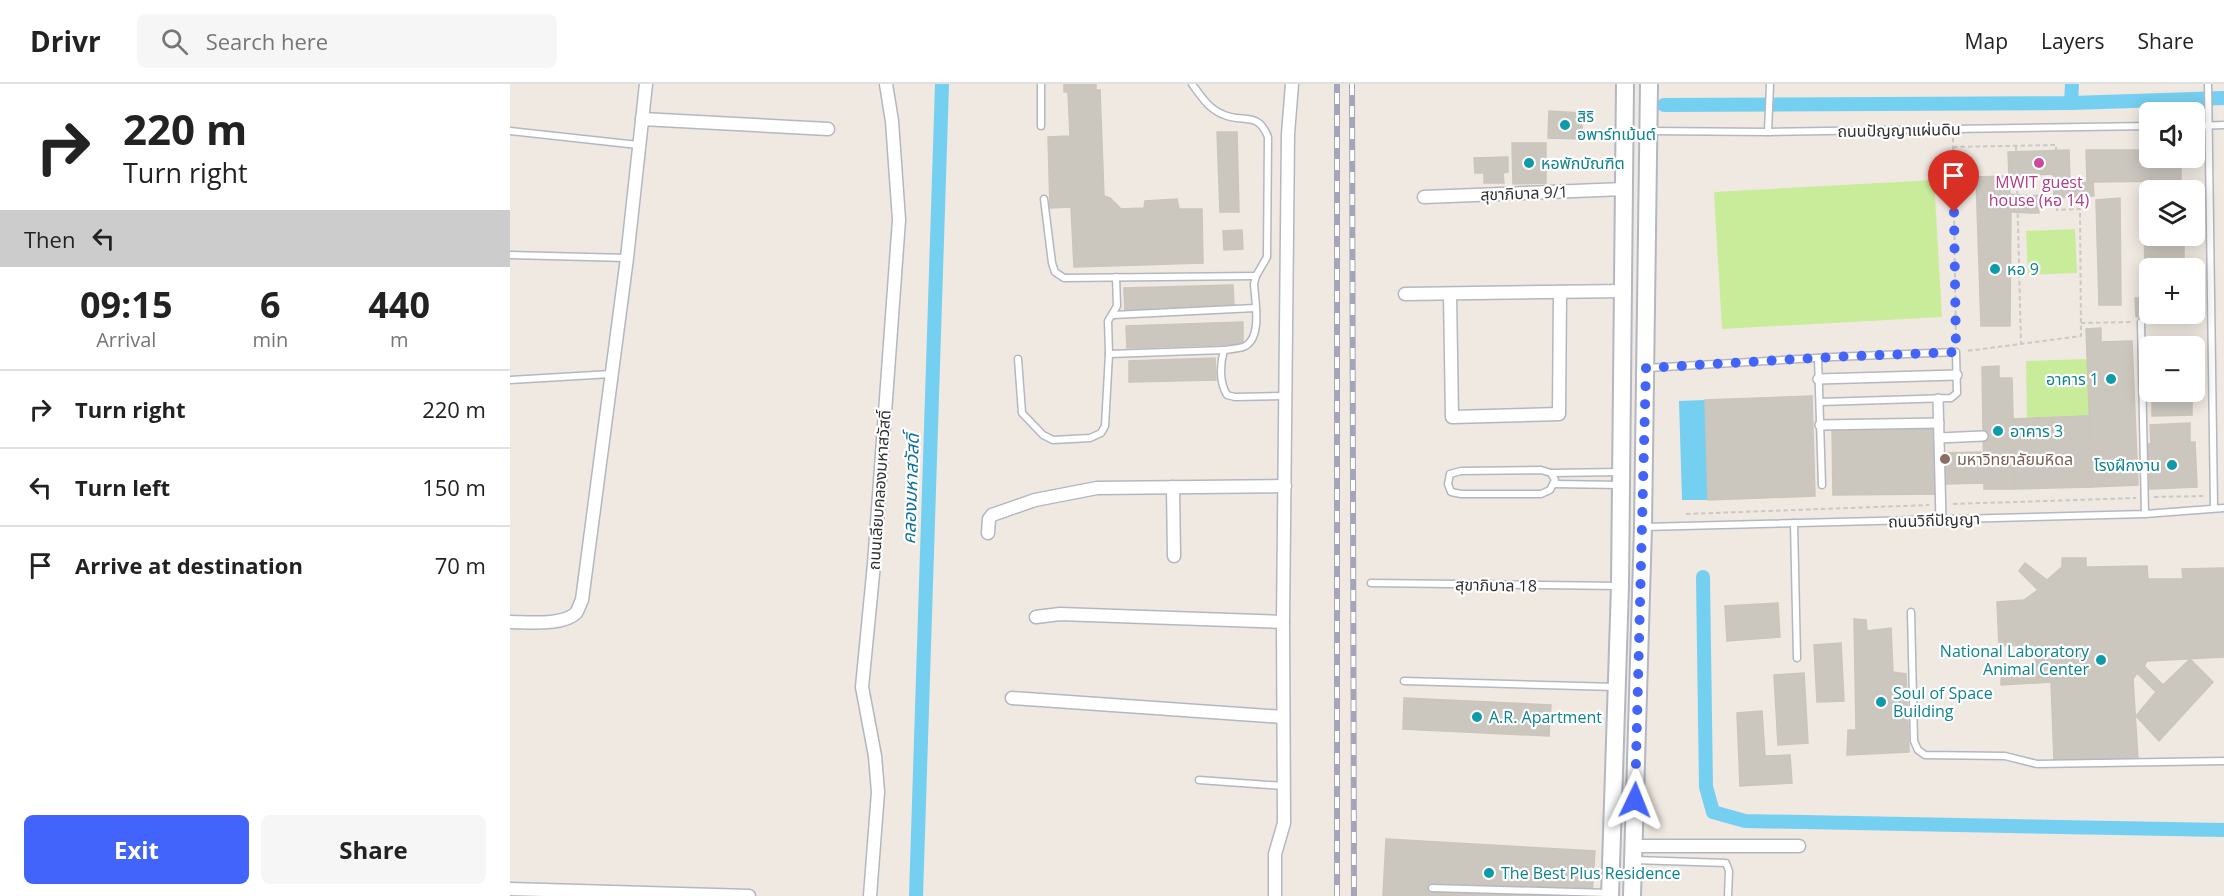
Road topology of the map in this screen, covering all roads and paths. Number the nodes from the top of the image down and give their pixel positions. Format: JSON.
{"nodes":[{"id":1,"x":646,"y":84,"type":"edge"},
{"id":2,"x":886,"y":84,"type":"edge"},
{"id":3,"x":1041,"y":84,"type":"edge"},
{"id":4,"x":1192,"y":84,"type":"edge"},
{"id":5,"x":1292,"y":84,"type":"edge"},
{"id":6,"x":1625,"y":84,"type":"edge"},
{"id":7,"x":1649,"y":84,"type":"edge"},
{"id":8,"x":1770,"y":84,"type":"edge"},
{"id":9,"x":2208,"y":84,"type":"edge"},
{"id":10,"x":642,"y":119,"type":"junction"},
{"id":11,"x":2224,"y":125,"type":"edge"},
{"id":12,"x":1041,"y":126,"type":"dead end"},
{"id":13,"x":2139,"y":126,"type":"edge"},
{"id":14,"x":2208,"y":126,"type":"junction"},
{"id":15,"x":828,"y":129,"type":"dead end"},
{"id":16,"x":1953,"y":129,"type":"junction"},
{"id":17,"x":510,"y":131,"type":"edge"},
{"id":18,"x":1649,"y":131,"type":"junction"},
{"id":19,"x":1768,"y":132,"type":"junction"},
{"id":20,"x":638,"y":146,"type":"junction"},
{"id":21,"x":2016,"y":146,"type":"junction"},
{"id":22,"x":1953,"y":147,"type":"junction"},
{"id":23,"x":1624,"y":189,"type":"junction"},
{"id":24,"x":1424,"y":197,"type":"dead end"},
{"id":25,"x":1044,"y":199,"type":"dead end"},
{"id":26,"x":510,"y":255,"type":"edge"},
{"id":27,"x":627,"y":258,"type":"junction"},
{"id":28,"x":1256,"y":276,"type":"junction"},
{"id":29,"x":1116,"y":277,"type":"junction"},
{"id":30,"x":1624,"y":291,"type":"junction"},
{"id":31,"x":1560,"y":292,"type":"junction"},
{"id":32,"x":1405,"y":294,"type":"dead end"},
{"id":33,"x":1450,"y":294,"type":"junction"},
{"id":34,"x":1255,"y":308,"type":"junction"},
{"id":35,"x":1113,"y":315,"type":"junction"},
{"id":36,"x":2140,"y":324,"type":"edge"},
{"id":37,"x":2022,"y":344,"type":"junction"},
{"id":38,"x":1224,"y":350,"type":"junction"},
{"id":39,"x":1956,"y":352,"type":"junction"},
{"id":40,"x":1109,"y":354,"type":"junction"},
{"id":41,"x":1818,"y":358,"type":"junction"},
{"id":42,"x":1018,"y":359,"type":"dead end"},
{"id":43,"x":1646,"y":368,"type":"junction"},
{"id":44,"x":611,"y":375,"type":"junction"},
{"id":45,"x":1957,"y":375,"type":"junction"},
{"id":46,"x":1818,"y":379,"type":"junction"},
{"id":47,"x":510,"y":380,"type":"edge"},
{"id":48,"x":1286,"y":396,"type":"junction"},
{"id":49,"x":1938,"y":399,"type":"junction"},
{"id":50,"x":1820,"y":402,"type":"junction"},
{"id":51,"x":1939,"y":423,"type":"junction"},
{"id":52,"x":1820,"y":425,"type":"junction"},
{"id":53,"x":1983,"y":436,"type":"dead end"},
{"id":54,"x":1939,"y":438,"type":"junction"},
{"id":55,"x":1551,"y":473,"type":"junction"},
{"id":56,"x":1621,"y":478,"type":"junction"},
{"id":57,"x":1554,"y":484,"type":"junction"},
{"id":58,"x":1822,"y":485,"type":"dead end"},
{"id":59,"x":1285,"y":486,"type":"junction"},
{"id":60,"x":1173,"y":487,"type":"junction"},
{"id":61,"x":2203,"y":495,"type":"dead end"},
{"id":62,"x":2144,"y":498,"type":"junction"},
{"id":63,"x":1941,"y":504,"type":"junction"},
{"id":64,"x":2214,"y":508,"type":"junction"},
{"id":65,"x":2224,"y":508,"type":"edge"},
{"id":66,"x":1686,"y":514,"type":"dead end"},
{"id":67,"x":2145,"y":514,"type":"junction"},
{"id":68,"x":1941,"y":520,"type":"junction"},
{"id":69,"x":1794,"y":524,"type":"junction"},
{"id":70,"x":1643,"y":527,"type":"junction"},
{"id":71,"x":988,"y":533,"type":"dead end"},
{"id":72,"x":1174,"y":556,"type":"dead end"},
{"id":73,"x":1371,"y":583,"type":"dead end"},
{"id":74,"x":1620,"y":586,"type":"junction"},
{"id":75,"x":1911,"y":612,"type":"dead end"},
{"id":76,"x":1036,"y":617,"type":"dead end"},
{"id":77,"x":510,"y":622,"type":"edge"},
{"id":78,"x":1283,"y":622,"type":"junction"},
{"id":79,"x":1797,"y":658,"type":"dead end"},
{"id":80,"x":1404,"y":681,"type":"dead end"},
{"id":81,"x":1617,"y":687,"type":"junction"},
{"id":82,"x":1012,"y":698,"type":"dead end"},
{"id":83,"x":1284,"y":717,"type":"junction"},
{"id":84,"x":2224,"y":761,"type":"edge"},
{"id":85,"x":1199,"y":780,"type":"dead end"},
{"id":86,"x":1284,"y":786,"type":"junction"},
{"id":87,"x":1799,"y":846,"type":"dead end"},
{"id":88,"x":1633,"y":853,"type":"junction"},
{"id":89,"x":1432,"y":888,"type":"dead end"},
{"id":90,"x":510,"y":889,"type":"edge"},
{"id":91,"x":1610,"y":895,"type":"edge"},
{"id":92,"x":749,"y":896,"type":"edge"},
{"id":93,"x":870,"y":896,"type":"edge"},
{"id":94,"x":1275,"y":896,"type":"edge"},
{"id":95,"x":1632,"y":896,"type":"edge"},
{"id":96,"x":1728,"y":896,"type":"edge"}],
"edges":[{"from":1,"to":10,"type":"street"},
{"from":2,"to":93,"type":"street","name":"ถนนเลียบคลองมหาสวัสดิ์"},
{"from":3,"to":12,"type":"lane"},
{"from":4,"to":28,"type":"lane"},
{"from":5,"to":48,"type":"street"},
{"from":6,"to":23,"type":"main road"},
{"from":7,"to":18,"type":"main road"},
{"from":8,"to":19,"type":"lane"},
{"from":9,"to":14,"type":"lane"},
{"from":10,"to":15,"type":"street"},
{"from":10,"to":20,"type":"street"},
{"from":11,"to":14,"type":"lane"},
{"from":13,"to":16,"type":"lane","name":"ถนนปัญญาแผ่นดิน"},
{"from":14,"to":64,"type":"lane"},
{"from":16,"to":19,"type":"lane","name":"ถนนปัญญาแผ่นดิน"},
{"from":16,"to":22,"type":"path"},
{"from":17,"to":20,"type":"lane"},
{"from":18,"to":19,"type":"lane","name":"ถนนปัญญาแผ่นดิน"},
{"from":18,"to":43,"type":"main road"},
{"from":20,"to":27,"type":"street"},
{"from":21,"to":22,"type":"path"},
{"from":21,"to":37,"type":"path"},
{"from":21,"to":37,"type":"path"},
{"from":22,"to":39,"type":"path"},
{"from":23,"to":24,"type":"street","name":"สุขาภิบาล 9/1"},
{"from":23,"to":30,"type":"main road"},
{"from":25,"to":29,"type":"lane"},
{"from":26,"to":27,"type":"lane"},
{"from":27,"to":44,"type":"street"},
{"from":28,"to":29,"type":"lane"},
{"from":28,"to":34,"type":"lane"},
{"from":29,"to":35,"type":"lane"},
{"from":30,"to":31,"type":"street"},
{"from":30,"to":56,"type":"main road"},
{"from":31,"to":33,"type":"street"},
{"from":31,"to":33,"type":"street"},
{"from":32,"to":33,"type":"street"},
{"from":34,"to":35,"type":"lane"},
{"from":34,"to":38,"type":"lane"},
{"from":35,"to":40,"type":"lane"},
{"from":36,"to":62,"type":"lane"},
{"from":37,"to":39,"type":"path"},
{"from":38,"to":40,"type":"lane"},
{"from":38,"to":48,"type":"lane"},
{"from":39,"to":41,"type":"lane"},
{"from":39,"to":45,"type":"lane"},
{"from":40,"to":42,"type":"lane"},
{"from":41,"to":43,"type":"lane"},
{"from":41,"to":46,"type":"lane"},
{"from":43,"to":70,"type":"main road"},
{"from":44,"to":47,"type":"lane"},
{"from":44,"to":77,"type":"street"},
{"from":45,"to":46,"type":"street"},
{"from":45,"to":49,"type":"lane"},
{"from":46,"to":50,"type":"lane"},
{"from":48,"to":59,"type":"street"},
{"from":49,"to":50,"type":"lane"},
{"from":49,"to":51,"type":"street"},
{"from":50,"to":52,"type":"lane"},
{"from":51,"to":52,"type":"street"},
{"from":51,"to":54,"type":"street"},
{"from":52,"to":58,"type":"lane"},
{"from":53,"to":54,"type":"street"},
{"from":54,"to":63,"type":"street"},
{"from":55,"to":56,"type":"lane"},
{"from":55,"to":57,"type":"lane"},
{"from":55,"to":57,"type":"lane"},
{"from":56,"to":57,"type":"lane"},
{"from":56,"to":74,"type":"main road"},
{"from":59,"to":60,"type":"street"},
{"from":59,"to":78,"type":"street"},
{"from":60,"to":71,"type":"street"},
{"from":60,"to":72,"type":"street"},
{"from":61,"to":62,"type":"path"},
{"from":62,"to":63,"type":"path"},
{"from":62,"to":67,"type":"lane"},
{"from":63,"to":66,"type":"path"},
{"from":63,"to":68,"type":"street"},
{"from":64,"to":65,"type":"lane","name":"ถนนวิถีปัญญา"},
{"from":64,"to":67,"type":"lane","name":"ถนนวิถีปัญญา"},
{"from":67,"to":68,"type":"lane","name":"ถนนวิถีปัญญา"},
{"from":68,"to":69,"type":"lane","name":"ถนนวิถีปัญญา"},
{"from":69,"to":70,"type":"lane","name":"ถนนวิถีปัญญา"},
{"from":69,"to":79,"type":"lane"},
{"from":70,"to":88,"type":"main road"},
{"from":73,"to":74,"type":"lane","name":"สุขาภิบาล 18"},
{"from":74,"to":81,"type":"main road"},
{"from":75,"to":84,"type":"lane"},
{"from":76,"to":78,"type":"street"},
{"from":78,"to":83,"type":"street"},
{"from":80,"to":81,"type":"lane"},
{"from":81,"to":91,"type":"main road"},
{"from":82,"to":83,"type":"street"},
{"from":83,"to":86,"type":"street"},
{"from":85,"to":86,"type":"lane"},
{"from":86,"to":94,"type":"street"},
{"from":87,"to":88,"type":"street"},
{"from":88,"to":95,"type":"main road"},
{"from":88,"to":96,"type":"lane"},
{"from":89,"to":91,"type":"lane"},
{"from":90,"to":92,"type":"street"}]}
